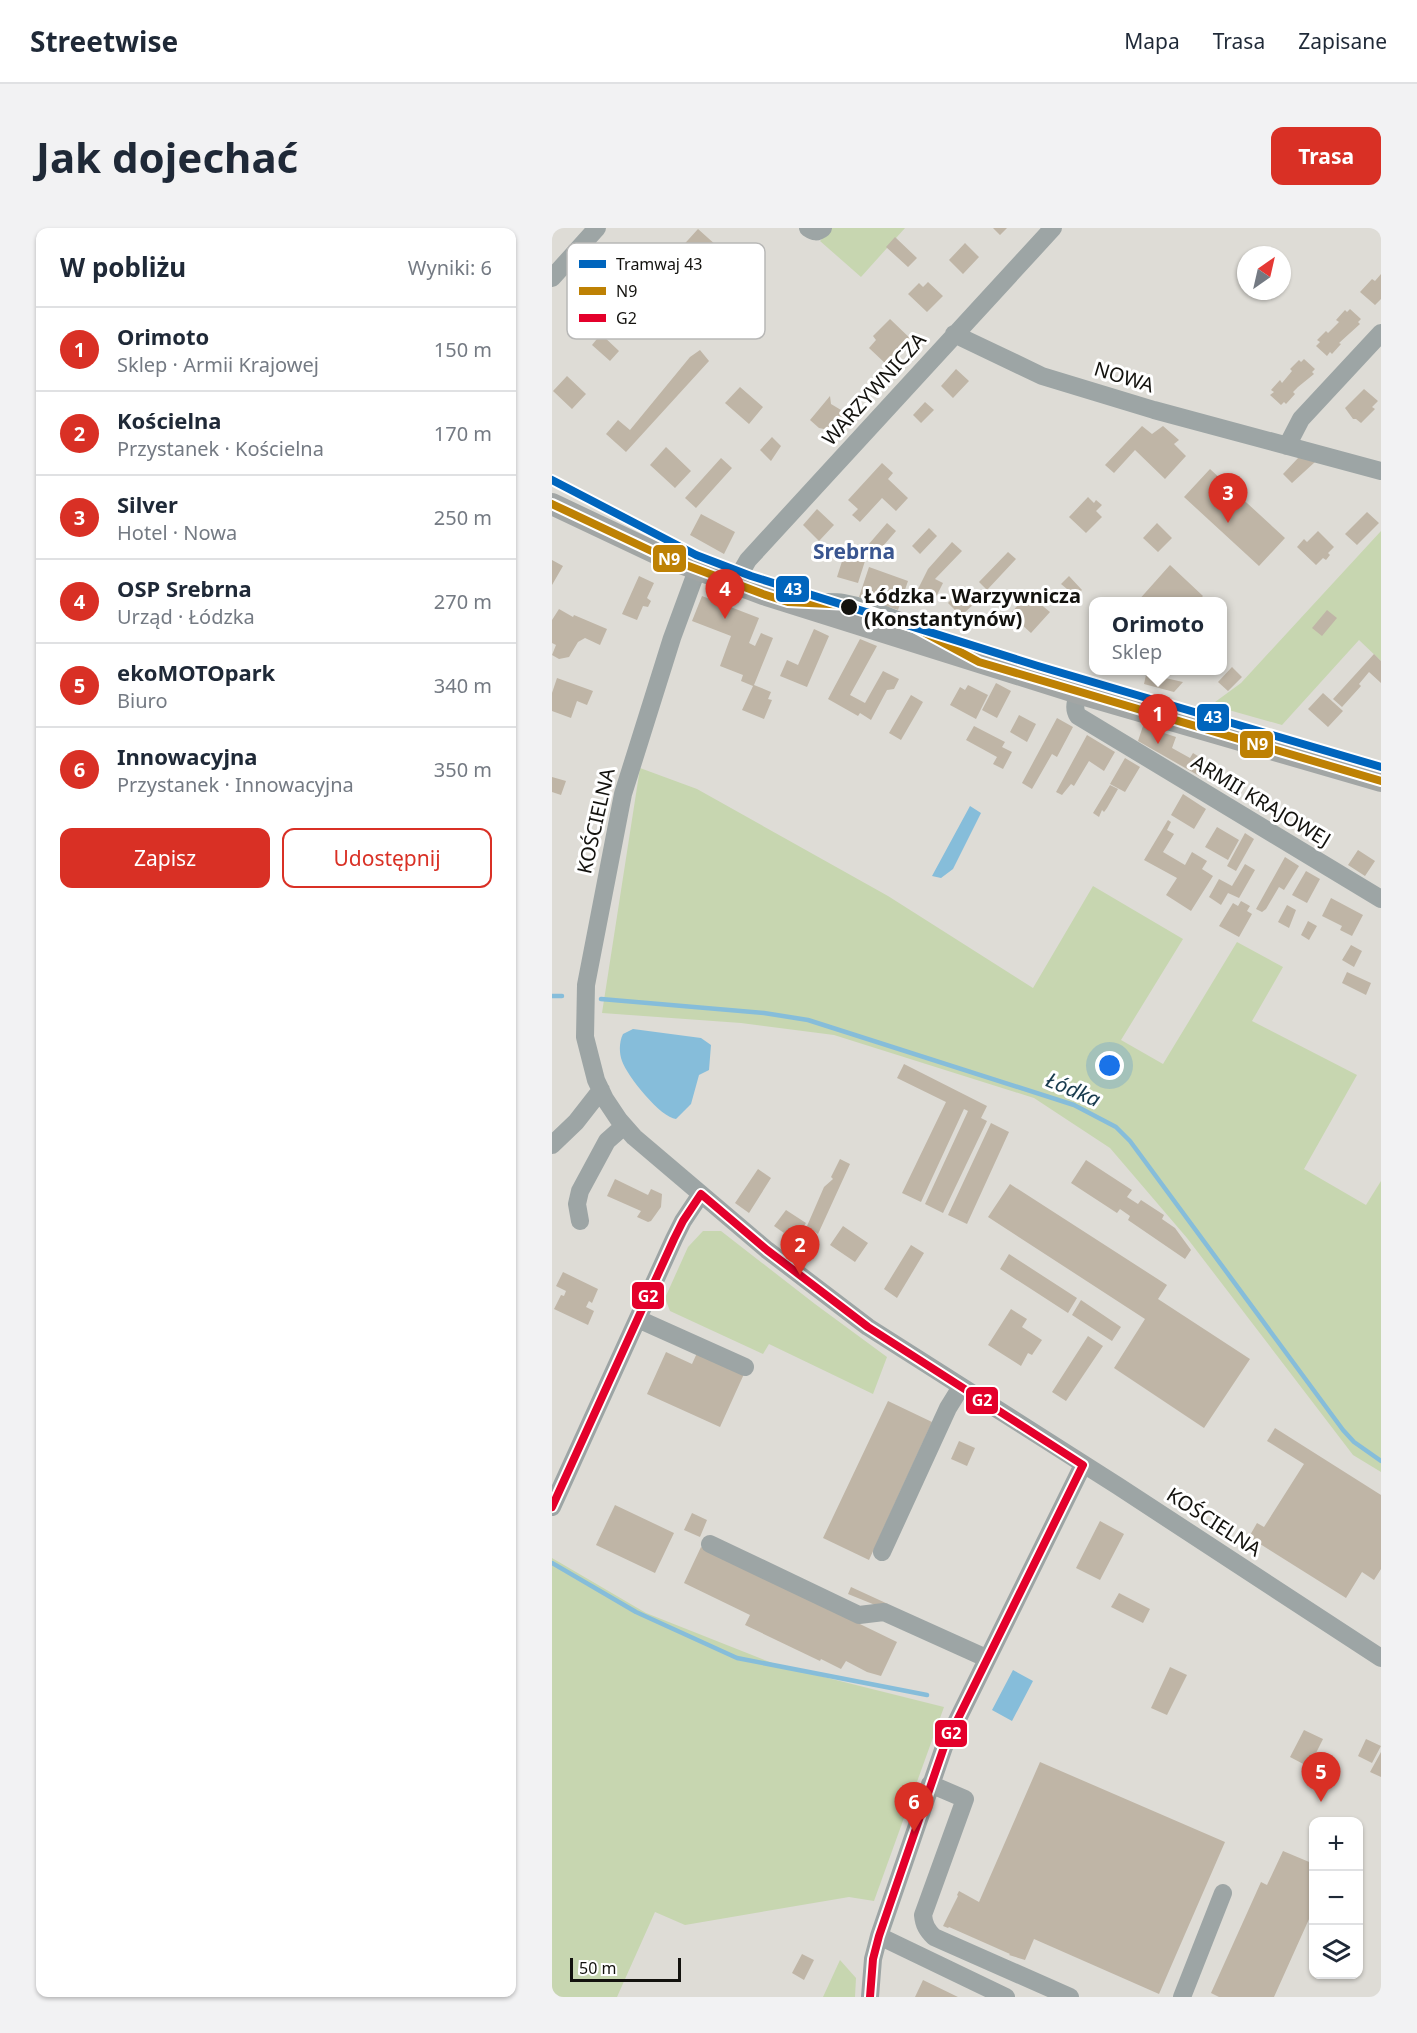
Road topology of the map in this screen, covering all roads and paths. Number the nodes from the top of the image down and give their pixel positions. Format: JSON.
{"nodes":[{"id":1,"x":597,"y":228,"type":"edge"},
{"id":2,"x":808,"y":228,"type":"edge"},
{"id":3,"x":822,"y":228,"type":"edge"},
{"id":4,"x":1053,"y":228,"type":"edge"},
{"id":5,"x":584,"y":243,"type":"edge"},
{"id":6,"x":567,"y":261,"type":"edge"},
{"id":7,"x":552,"y":278,"type":"edge"},
{"id":8,"x":1381,"y":333,"type":"edge"},
{"id":9,"x":954,"y":334,"type":"junction"},
{"id":10,"x":1287,"y":446,"type":"junction"},
{"id":11,"x":1381,"y":471,"type":"edge"},
{"id":12,"x":552,"y":504,"type":"edge"},
{"id":13,"x":697,"y":570,"type":"junction"},
{"id":14,"x":734,"y":584,"type":"junction"},
{"id":15,"x":1078,"y":693,"type":"junction"},
{"id":16,"x":1381,"y":782,"type":"edge"},
{"id":17,"x":1381,"y":899,"type":"edge"},
{"id":18,"x":601,"y":1090,"type":"junction"},
{"id":19,"x":624,"y":1126,"type":"junction"},
{"id":20,"x":552,"y":1145,"type":"edge"},
{"id":21,"x":701,"y":1194,"type":"junction"},
{"id":22,"x":580,"y":1221,"type":"dead end"},
{"id":23,"x":638,"y":1320,"type":"junction"},
{"id":24,"x":745,"y":1367,"type":"dead end"},
{"id":25,"x":961,"y":1387,"type":"junction"},
{"id":26,"x":1083,"y":1465,"type":"junction"},
{"id":27,"x":557,"y":1484,"type":"edge"},
{"id":28,"x":552,"y":1507,"type":"edge"},
{"id":29,"x":710,"y":1544,"type":"dead end"},
{"id":30,"x":882,"y":1552,"type":"dead end"},
{"id":31,"x":1380,"y":1654,"type":"edge"},
{"id":32,"x":986,"y":1658,"type":"junction"},
{"id":33,"x":930,"y":1784,"type":"junction"},
{"id":34,"x":1223,"y":1893,"type":"dead end"},
{"id":35,"x":879,"y":1936,"type":"junction"},
{"id":36,"x":870,"y":1997,"type":"edge"},
{"id":37,"x":1006,"y":1997,"type":"edge"},
{"id":38,"x":1070,"y":1997,"type":"edge"},
{"id":39,"x":1182,"y":1997,"type":"edge"}],
"edges":[{"from":1,"to":5,"type":"street"},
{"from":2,"to":3,"type":"street"},
{"from":4,"to":9,"type":"street","name":"WARZYWNICZA"},
{"from":6,"to":7,"type":"street"},
{"from":8,"to":10,"type":"street"},
{"from":9,"to":10,"type":"street","name":"NOWA"},
{"from":9,"to":14,"type":"street","name":"WARZYWNICZA"},
{"from":10,"to":11,"type":"street","name":"NOWA"},
{"from":12,"to":13,"type":"main road"},
{"from":13,"to":14,"type":"main road"},
{"from":13,"to":18,"type":"street","name":"KOŚCIELNA"},
{"from":14,"to":15,"type":"main road"},
{"from":15,"to":16,"type":"main road"},
{"from":15,"to":17,"type":"street","name":"ARMII KRAJOWEJ"},
{"from":18,"to":19,"type":"street","name":"KOŚCIELNA"},
{"from":18,"to":20,"type":"street"},
{"from":19,"to":21,"type":"street","name":"KOŚCIELNA"},
{"from":19,"to":22,"type":"street"},
{"from":21,"to":23,"type":"street"},
{"from":21,"to":25,"type":"street","name":"KOŚCIELNA"},
{"from":23,"to":24,"type":"street"},
{"from":23,"to":27,"type":"street"},
{"from":25,"to":26,"type":"street","name":"KOŚCIELNA"},
{"from":25,"to":30,"type":"street"},
{"from":26,"to":31,"type":"street","name":"KOŚCIELNA"},
{"from":26,"to":32,"type":"street"},
{"from":27,"to":28,"type":"street"},
{"from":29,"to":32,"type":"street"},
{"from":32,"to":33,"type":"street"},
{"from":33,"to":35,"type":"street"},
{"from":33,"to":38,"type":"street"},
{"from":34,"to":39,"type":"street"},
{"from":35,"to":36,"type":"street"},
{"from":35,"to":37,"type":"street"}]}
